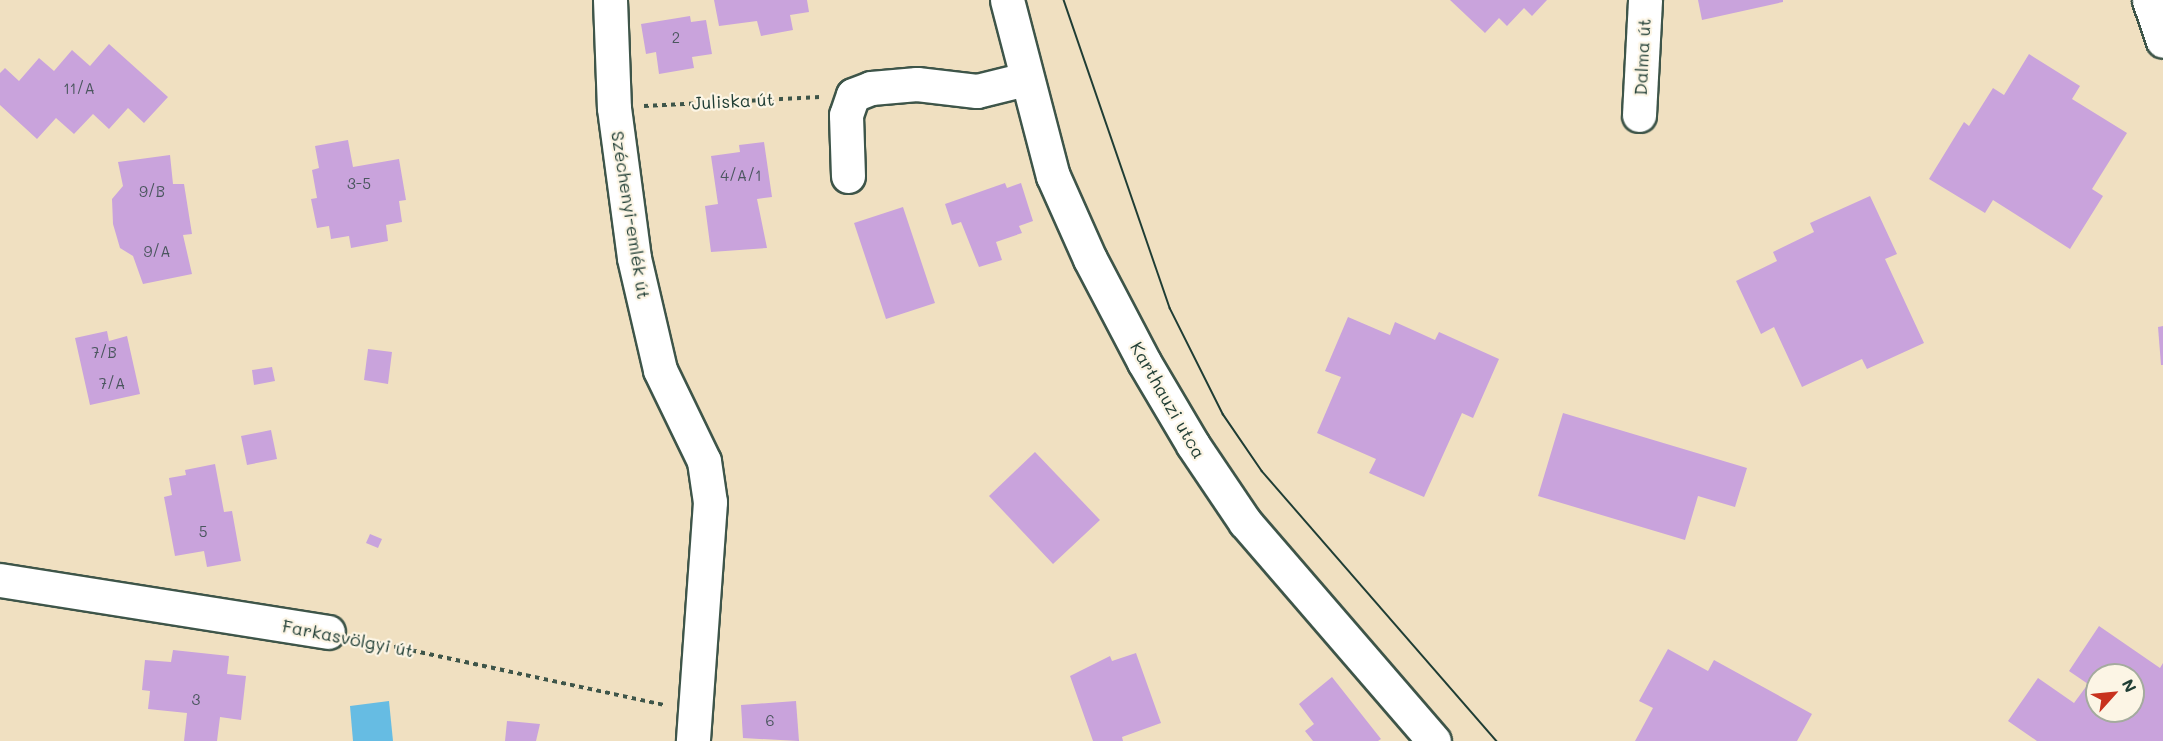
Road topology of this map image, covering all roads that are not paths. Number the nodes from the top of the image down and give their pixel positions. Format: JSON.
{"nodes":[{"id":1,"x":610,"y":0,"type":"edge"},
{"id":2,"x":1007,"y":0,"type":"edge"},
{"id":3,"x":1645,"y":0,"type":"edge"},
{"id":4,"x":2149,"y":0,"type":"edge"},
{"id":5,"x":2163,"y":42,"type":"edge"},
{"id":6,"x":1026,"y":79,"type":"junction"},
{"id":7,"x":1639,"y":115,"type":"dead end"},
{"id":8,"x":848,"y":176,"type":"dead end"},
{"id":9,"x":0,"y":580,"type":"edge"},
{"id":10,"x":328,"y":632,"type":"road end"},
{"id":11,"x":693,"y":726,"type":"edge"},
{"id":12,"x":1434,"y":741,"type":"edge"}],
"edges":[{"from":1,"to":11,"type":"street","name":"Széchenyi-emlék út"},
{"from":2,"to":6,"type":"street","name":"Karthauzi utca"},
{"from":3,"to":7,"type":"street","name":"Dalma út"},
{"from":4,"to":5,"type":"street"},
{"from":6,"to":8,"type":"street"},
{"from":6,"to":12,"type":"street","name":"Karthauzi utca"},
{"from":9,"to":10,"type":"street","name":"Farkasvölgyi út"}]}
